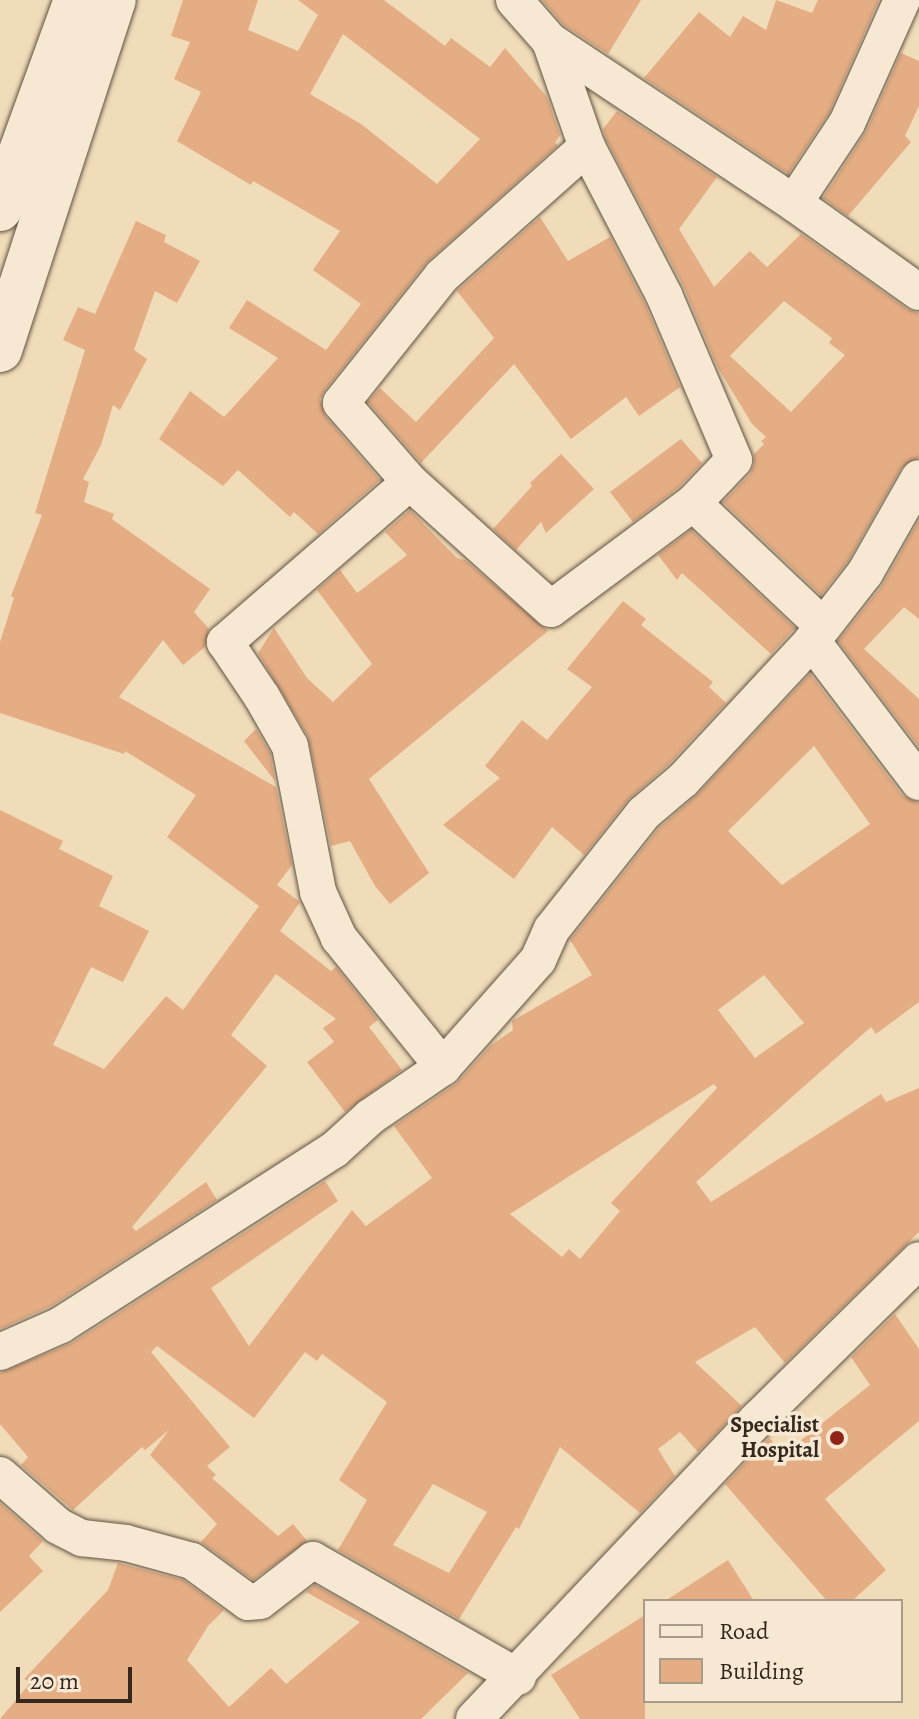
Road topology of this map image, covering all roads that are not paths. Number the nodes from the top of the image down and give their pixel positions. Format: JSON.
{"nodes":[{"id":1,"x":76,"y":0,"type":"edge"},
{"id":2,"x":114,"y":0,"type":"edge"},
{"id":3,"x":514,"y":0,"type":"edge"},
{"id":4,"x":902,"y":0,"type":"edge"},
{"id":5,"x":550,"y":41,"type":"junction"},
{"id":6,"x":10,"y":145,"type":"edge"},
{"id":7,"x":587,"y":147,"type":"junction"},
{"id":8,"x":794,"y":203,"type":"junction"},
{"id":9,"x":0,"y":209,"type":"edge"},
{"id":10,"x":919,"y":292,"type":"edge"},
{"id":11,"x":0,"y":350,"type":"edge"},
{"id":12,"x":919,"y":478,"type":"edge"},
{"id":13,"x":410,"y":482,"type":"junction"},
{"id":14,"x":693,"y":503,"type":"junction"},
{"id":15,"x":818,"y":633,"type":"junction"},
{"id":16,"x":919,"y":782,"type":"edge"},
{"id":17,"x":443,"y":1067,"type":"junction"},
{"id":18,"x":919,"y":1260,"type":"edge"},
{"id":19,"x":0,"y":1352,"type":"edge"},
{"id":20,"x":0,"y":1475,"type":"edge"},
{"id":21,"x":518,"y":1677,"type":"junction"},
{"id":22,"x":474,"y":1719,"type":"edge"}],
"edges":[{"from":1,"to":6,"type":"main road"},
{"from":2,"to":11,"type":"main road"},
{"from":3,"to":5,"type":"street"},
{"from":4,"to":8,"type":"street"},
{"from":5,"to":7,"type":"street"},
{"from":5,"to":8,"type":"street"},
{"from":6,"to":9,"type":"main road"},
{"from":7,"to":13,"type":"street"},
{"from":7,"to":14,"type":"street"},
{"from":8,"to":10,"type":"street"},
{"from":12,"to":15,"type":"street"},
{"from":13,"to":14,"type":"street"},
{"from":13,"to":17,"type":"street"},
{"from":14,"to":15,"type":"street"},
{"from":15,"to":16,"type":"street"},
{"from":15,"to":17,"type":"street"},
{"from":17,"to":19,"type":"street"},
{"from":18,"to":21,"type":"street"},
{"from":20,"to":21,"type":"street"},
{"from":21,"to":22,"type":"street"}]}
